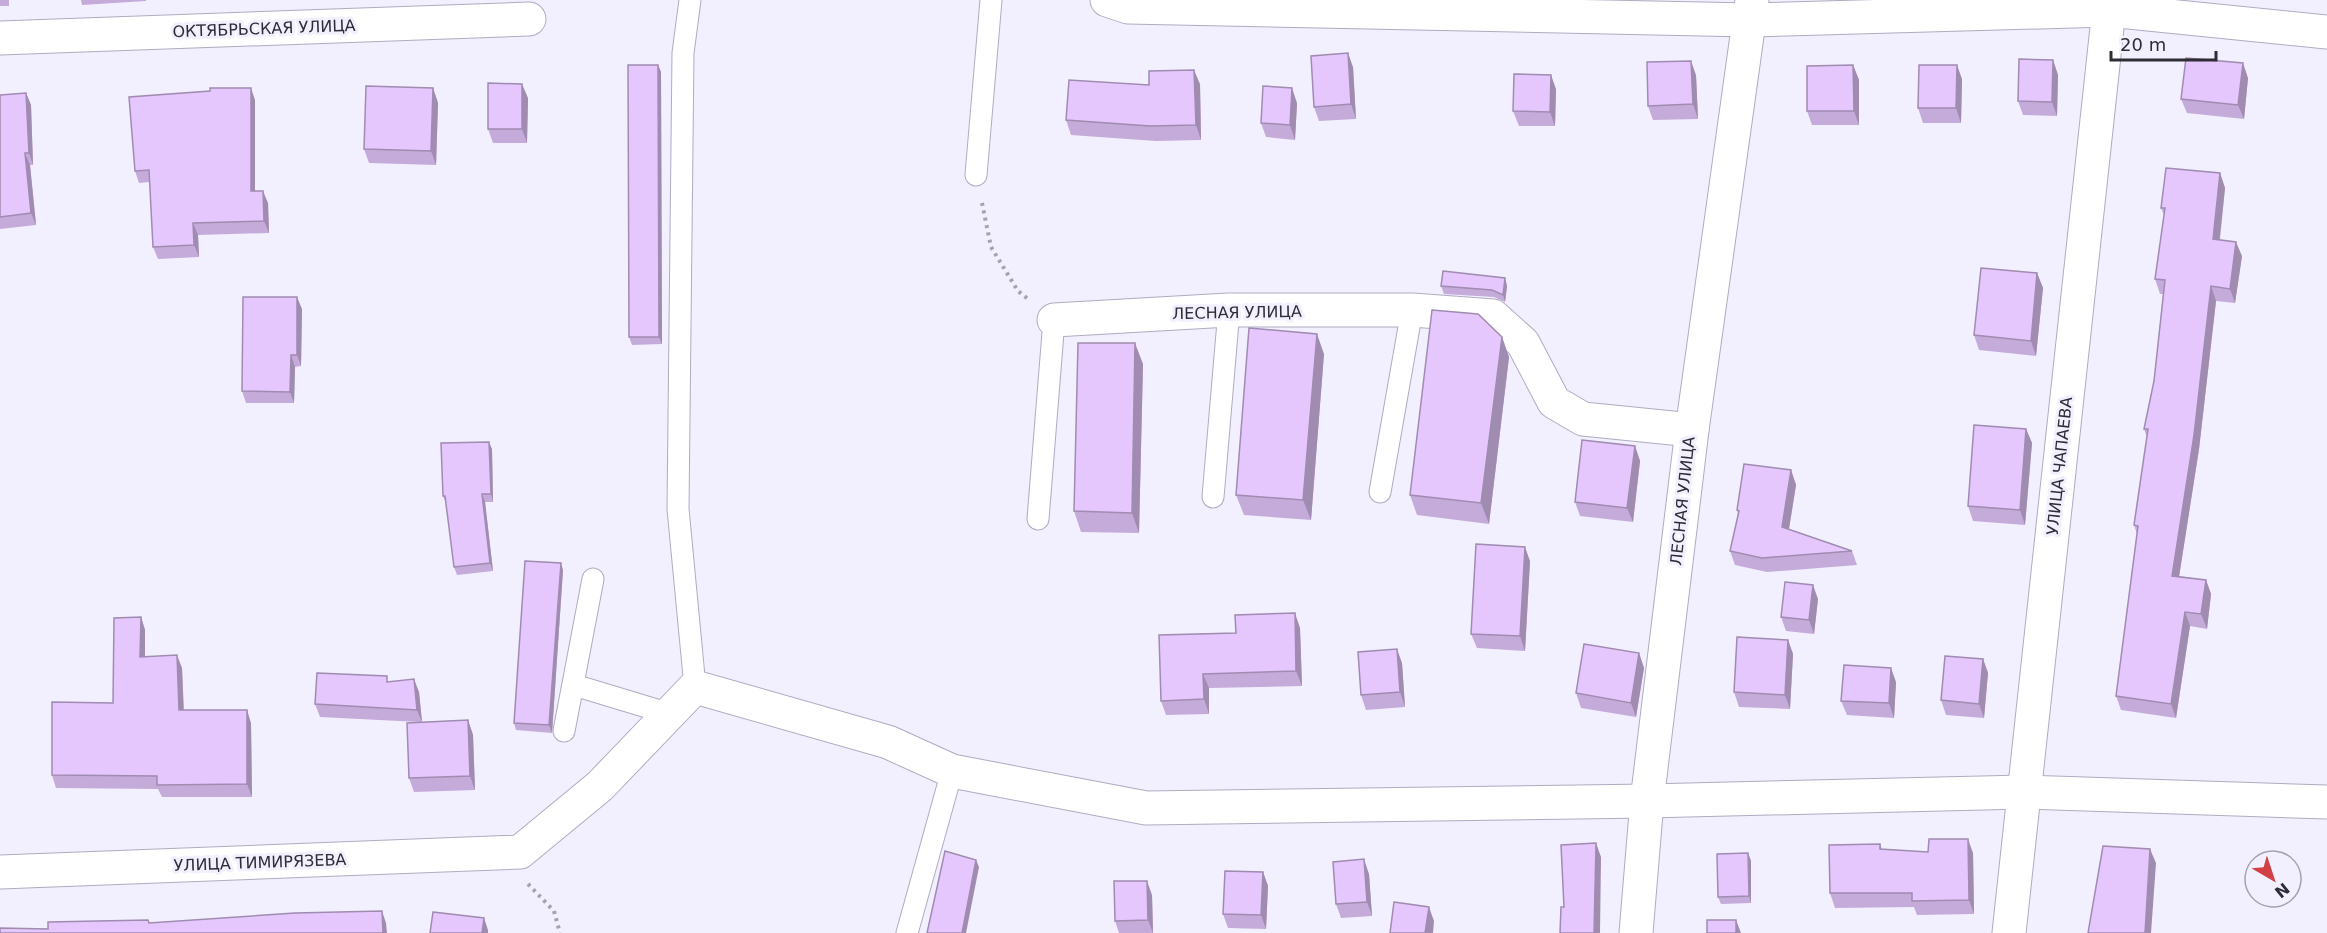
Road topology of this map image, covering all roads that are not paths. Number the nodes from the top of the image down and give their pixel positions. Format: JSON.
{"nodes":[{"id":1,"x":690,"y":0,"type":"edge"},
{"id":2,"x":991,"y":0,"type":"edge"},
{"id":3,"x":1107,"y":0,"type":"edge"},
{"id":4,"x":2109,"y":5,"type":"edge"},
{"id":5,"x":1751,"y":10,"type":"edge"},
{"id":6,"x":529,"y":19,"type":"dead end"},
{"id":7,"x":2327,"y":32,"type":"edge"},
{"id":8,"x":0,"y":38,"type":"edge"},
{"id":9,"x":976,"y":176,"type":"road end"},
{"id":10,"x":1229,"y":310,"type":"junction"},
{"id":11,"x":1412,"y":310,"type":"junction"},
{"id":12,"x":1054,"y":320,"type":"joint"},
{"id":13,"x":1692,"y":430,"type":"junction"},
{"id":14,"x":1380,"y":492,"type":"dead end"},
{"id":15,"x":1213,"y":497,"type":"dead end"},
{"id":16,"x":1038,"y":519,"type":"dead end"},
{"id":17,"x":593,"y":579,"type":"dead end"},
{"id":18,"x":574,"y":686,"type":"junction"},
{"id":19,"x":695,"y":687,"type":"junction"},
{"id":20,"x":670,"y":714,"type":"junction"},
{"id":21,"x":564,"y":732,"type":"dead end"},
{"id":22,"x":952,"y":771,"type":"junction"},
{"id":23,"x":2024,"y":792,"type":"junction"},
{"id":24,"x":1647,"y":801,"type":"junction"},
{"id":25,"x":2327,"y":801,"type":"edge"},
{"id":26,"x":0,"y":872,"type":"edge"},
{"id":27,"x":907,"y":933,"type":"edge"},
{"id":28,"x":1636,"y":933,"type":"edge"},
{"id":29,"x":2009,"y":933,"type":"edge"}],
"edges":[{"from":1,"to":19,"type":"lane"},
{"from":2,"to":9,"type":"lane"},
{"from":3,"to":5,"type":"street"},
{"from":4,"to":5,"type":"street"},
{"from":4,"to":7,"type":"street"},
{"from":4,"to":23,"type":"street","name":"УЛИЦА ЧАПАЕВА"},
{"from":5,"to":13,"type":"street"},
{"from":6,"to":8,"type":"street","name":"ОКТЯБРЬСКАЯ УЛИЦА"},
{"from":10,"to":11,"type":"street","name":"ЛЕСНАЯ УЛИЦА"},
{"from":10,"to":12,"type":"street","name":"ЛЕСНАЯ УЛИЦА"},
{"from":10,"to":15,"type":"lane"},
{"from":11,"to":13,"type":"street","name":"ЛЕСНАЯ УЛИЦА"},
{"from":11,"to":14,"type":"lane"},
{"from":12,"to":16,"type":"lane"},
{"from":13,"to":24,"type":"street","name":"ЛЕСНАЯ УЛИЦА"},
{"from":17,"to":18,"type":"lane"},
{"from":18,"to":20,"type":"lane"},
{"from":18,"to":21,"type":"lane"},
{"from":19,"to":20,"type":"street"},
{"from":19,"to":22,"type":"street"},
{"from":20,"to":26,"type":"street","name":"УЛИЦА ТИМИРЯЗЕВА"},
{"from":22,"to":24,"type":"street"},
{"from":22,"to":27,"type":"lane"},
{"from":23,"to":24,"type":"street"},
{"from":23,"to":25,"type":"street"},
{"from":23,"to":29,"type":"street","name":"УЛИЦА ЧАПАЕВА"},
{"from":24,"to":28,"type":"street","name":"ЛЕСНАЯ УЛИЦА"}]}
